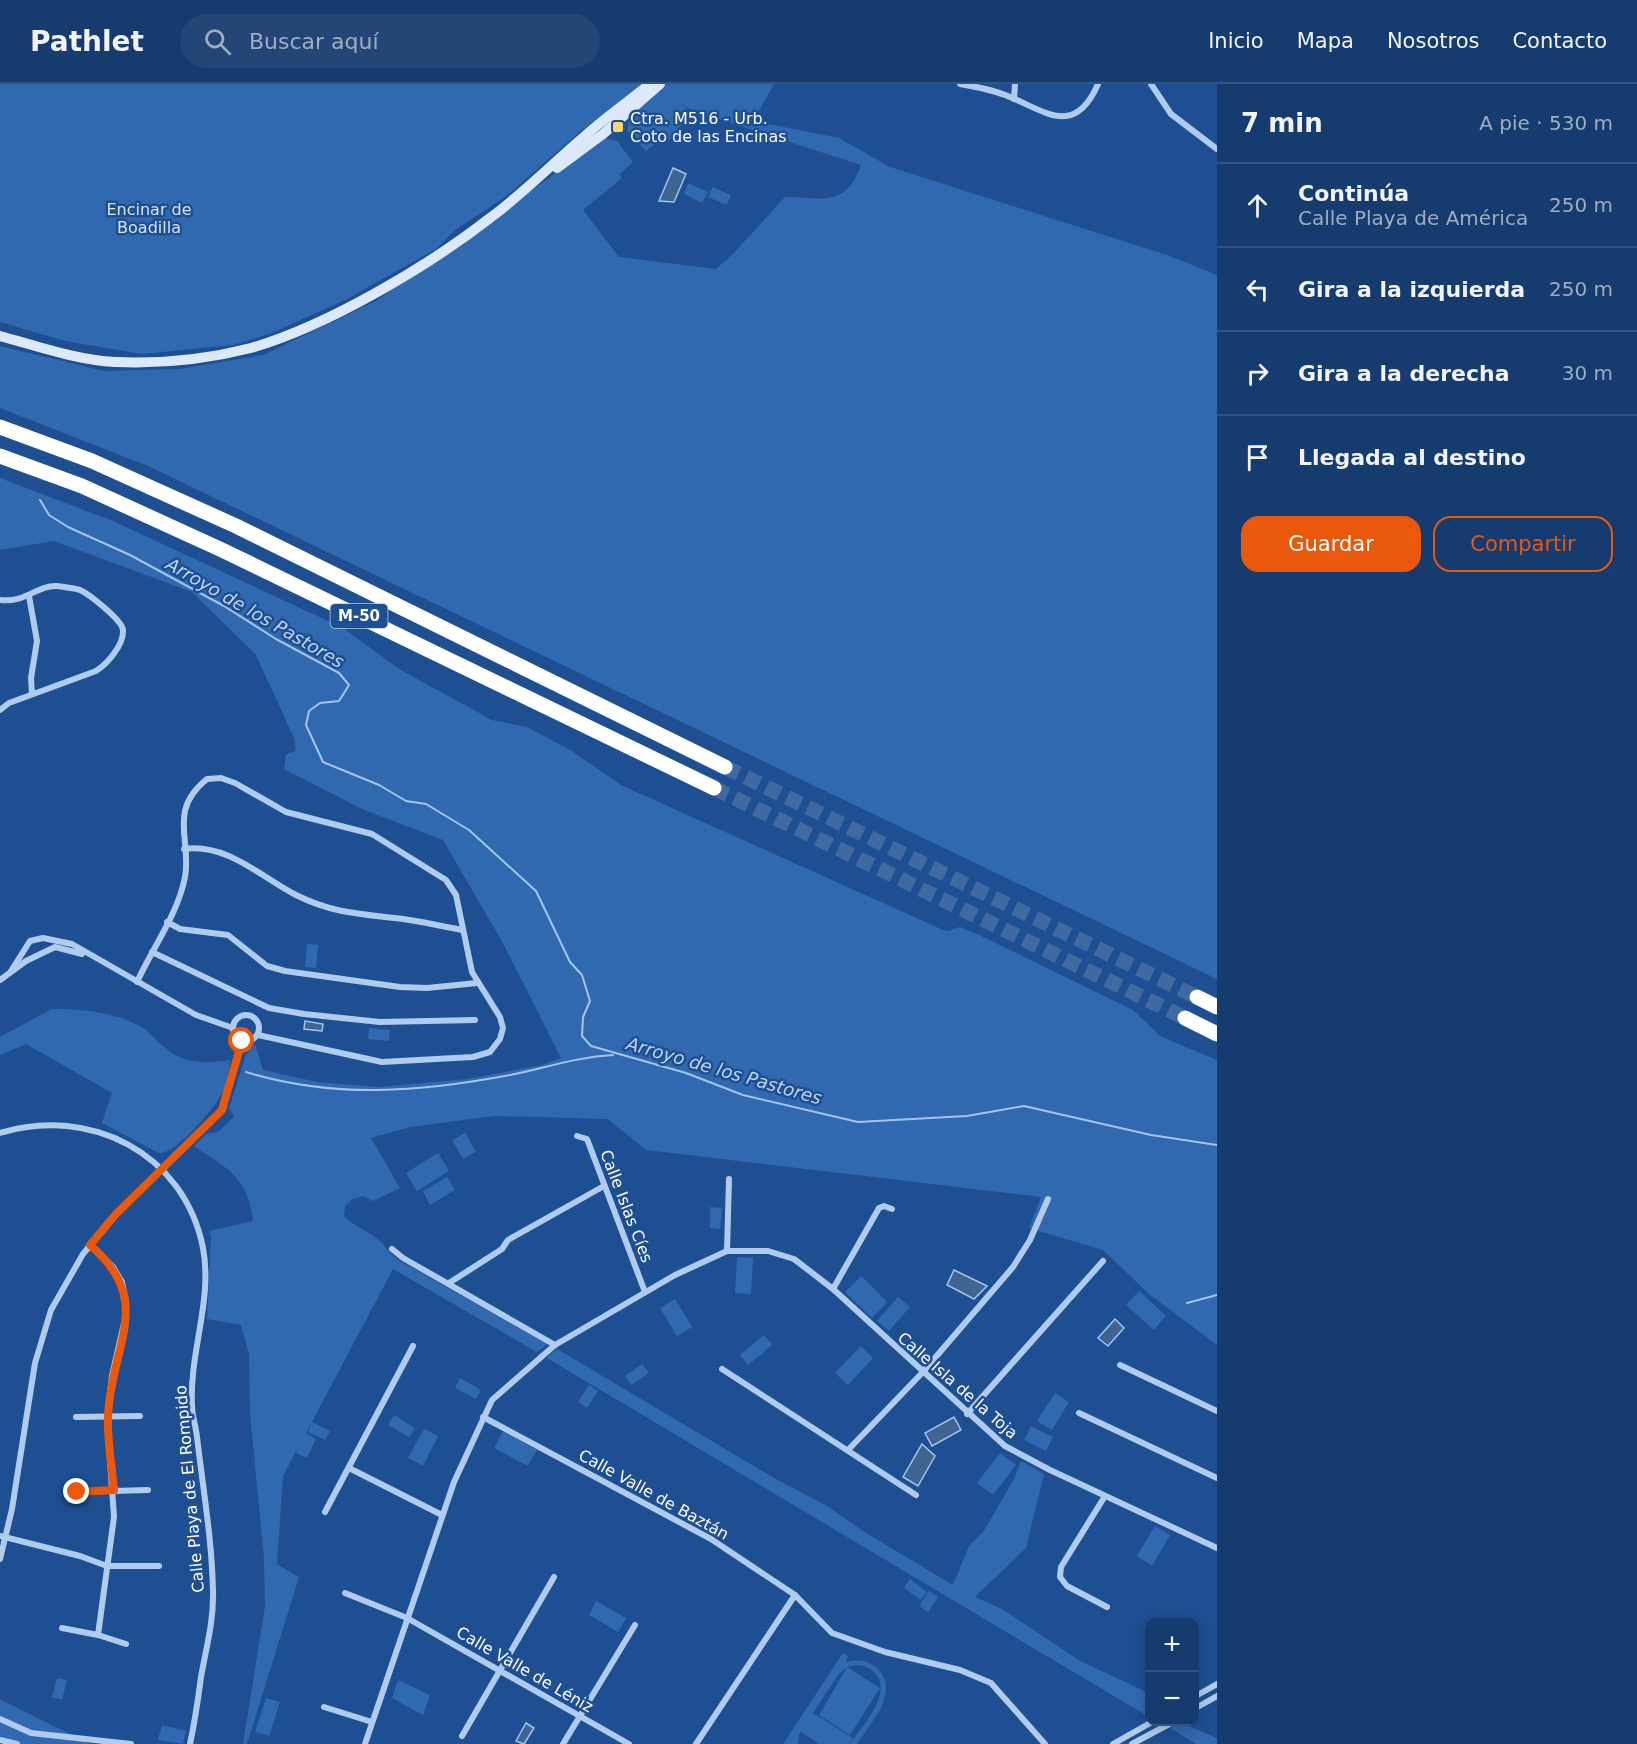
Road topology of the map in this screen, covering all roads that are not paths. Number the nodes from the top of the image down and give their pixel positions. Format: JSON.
{"nodes":[{"id":1,"x":650,"y":84,"type":"edge"},
{"id":2,"x":660,"y":84,"type":"edge"},
{"id":3,"x":960,"y":84,"type":"edge"},
{"id":4,"x":1015,"y":84,"type":"edge"},
{"id":5,"x":1098,"y":84,"type":"edge"},
{"id":6,"x":1151,"y":84,"type":"edge"},
{"id":7,"x":1014,"y":99,"type":"junction"},
{"id":8,"x":1217,"y":150,"type":"edge"},
{"id":9,"x":531,"y":184,"type":"junction"},
{"id":10,"x":0,"y":336,"type":"edge"},
{"id":11,"x":0,"y":427,"type":"edge"},
{"id":12,"x":0,"y":456,"type":"edge"},
{"id":13,"x":29,"y":596,"type":"junction"},
{"id":14,"x":0,"y":600,"type":"edge"},
{"id":15,"x":32,"y":694,"type":"junction"},
{"id":16,"x":0,"y":710,"type":"edge"},
{"id":17,"x":724,"y":767,"type":"tunnel mouth"},
{"id":18,"x":714,"y":788,"type":"tunnel mouth"},
{"id":19,"x":184,"y":849,"type":"junction"},
{"id":20,"x":167,"y":922,"type":"junction"},
{"id":21,"x":462,"y":930,"type":"junction"},
{"id":22,"x":152,"y":952,"type":"junction"},
{"id":23,"x":93,"y":958,"type":"junction"},
{"id":24,"x":11,"y":971,"type":"junction"},
{"id":25,"x":0,"y":980,"type":"edge"},
{"id":26,"x":137,"y":982,"type":"junction"},
{"id":27,"x":477,"y":983,"type":"junction"},
{"id":28,"x":1197,"y":998,"type":"tunnel mouth"},
{"id":29,"x":1217,"y":1007,"type":"edge"},
{"id":30,"x":1185,"y":1018,"type":"tunnel mouth"},
{"id":31,"x":475,"y":1020,"type":"dead end"},
{"id":32,"x":233,"y":1028,"type":"junction"},
{"id":33,"x":1217,"y":1034,"type":"edge"},
{"id":34,"x":258,"y":1035,"type":"junction"},
{"id":35,"x":242,"y":1041,"type":"junction"},
{"id":36,"x":0,"y":1132,"type":"edge"},
{"id":37,"x":577,"y":1136,"type":"dead end"},
{"id":38,"x":162,"y":1169,"type":"junction"},
{"id":39,"x":729,"y":1179,"type":"dead end"},
{"id":40,"x":604,"y":1186,"type":"junction"},
{"id":41,"x":1048,"y":1199,"type":"dead end"},
{"id":42,"x":892,"y":1209,"type":"dead end"},
{"id":43,"x":90,"y":1245,"type":"junction"},
{"id":44,"x":392,"y":1249,"type":"dead end"},
{"id":45,"x":727,"y":1251,"type":"junction"},
{"id":46,"x":1103,"y":1261,"type":"dead end"},
{"id":47,"x":449,"y":1283,"type":"junction"},
{"id":48,"x":833,"y":1289,"type":"junction"},
{"id":49,"x":645,"y":1292,"type":"junction"},
{"id":50,"x":555,"y":1345,"type":"junction"},
{"id":51,"x":413,"y":1346,"type":"dead end"},
{"id":52,"x":1120,"y":1365,"type":"dead end"},
{"id":53,"x":722,"y":1368,"type":"dead end"},
{"id":54,"x":922,"y":1373,"type":"junction"},
{"id":55,"x":1217,"y":1411,"type":"edge"},
{"id":56,"x":1079,"y":1413,"type":"dead end"},
{"id":57,"x":967,"y":1414,"type":"junction"},
{"id":58,"x":140,"y":1416,"type":"dead end"},
{"id":59,"x":76,"y":1417,"type":"dead end"},
{"id":60,"x":483,"y":1417,"type":"junction"},
{"id":61,"x":107,"y":1418,"type":"junction"},
{"id":62,"x":848,"y":1450,"type":"junction"},
{"id":63,"x":349,"y":1468,"type":"junction"},
{"id":64,"x":1217,"y":1478,"type":"edge"},
{"id":65,"x":114,"y":1490,"type":"junction"},
{"id":66,"x":148,"y":1490,"type":"dead end"},
{"id":67,"x":77,"y":1492,"type":"dead end"},
{"id":68,"x":916,"y":1495,"type":"dead end"},
{"id":69,"x":1105,"y":1496,"type":"junction"},
{"id":70,"x":326,"y":1512,"type":"dead end"},
{"id":71,"x":442,"y":1515,"type":"junction"},
{"id":72,"x":3,"y":1538,"type":"edge"},
{"id":73,"x":1217,"y":1548,"type":"edge"},
{"id":74,"x":0,"y":1559,"type":"edge"},
{"id":75,"x":107,"y":1566,"type":"junction"},
{"id":76,"x":159,"y":1566,"type":"dead end"},
{"id":77,"x":554,"y":1576,"type":"dead end"},
{"id":78,"x":345,"y":1593,"type":"dead end"},
{"id":79,"x":795,"y":1595,"type":"junction"},
{"id":80,"x":1107,"y":1607,"type":"dead end"},
{"id":81,"x":407,"y":1618,"type":"junction"},
{"id":82,"x":635,"y":1625,"type":"dead end"},
{"id":83,"x":62,"y":1628,"type":"dead end"},
{"id":84,"x":98,"y":1635,"type":"junction"},
{"id":85,"x":126,"y":1644,"type":"dead end"},
{"id":86,"x":501,"y":1671,"type":"junction"},
{"id":87,"x":1217,"y":1684,"type":"edge"},
{"id":88,"x":1199,"y":1694,"type":"edge"},
{"id":89,"x":1217,"y":1696,"type":"edge"},
{"id":90,"x":1199,"y":1706,"type":"edge"},
{"id":91,"x":324,"y":1707,"type":"dead end"},
{"id":92,"x":580,"y":1716,"type":"junction"},
{"id":93,"x":0,"y":1719,"type":"edge"},
{"id":94,"x":372,"y":1722,"type":"junction"},
{"id":95,"x":1145,"y":1726,"type":"edge"},
{"id":96,"x":1166,"y":1726,"type":"edge"},
{"id":97,"x":462,"y":1736,"type":"dead end"},
{"id":98,"x":0,"y":1740,"type":"edge"},
{"id":99,"x":17,"y":1744,"type":"edge"},
{"id":100,"x":131,"y":1744,"type":"edge"},
{"id":101,"x":190,"y":1744,"type":"edge"},
{"id":102,"x":365,"y":1744,"type":"edge"},
{"id":103,"x":563,"y":1744,"type":"edge"},
{"id":104,"x":629,"y":1744,"type":"edge"},
{"id":105,"x":696,"y":1744,"type":"edge"},
{"id":106,"x":1045,"y":1744,"type":"edge"},
{"id":107,"x":1113,"y":1744,"type":"edge"},
{"id":108,"x":1132,"y":1744,"type":"edge"}],
"edges":[{"from":1,"to":9,"type":"street"},
{"from":2,"to":9,"type":"street"},
{"from":3,"to":7,"type":"street"},
{"from":4,"to":7,"type":"street"},
{"from":5,"to":7,"type":"street"},
{"from":6,"to":8,"type":"street"},
{"from":9,"to":10,"type":"street"},
{"from":11,"to":17,"type":"highway","number":"M-50"},
{"from":12,"to":18,"type":"highway","number":"M-50"},
{"from":13,"to":14,"type":"street"},
{"from":13,"to":15,"type":"street"},
{"from":13,"to":15,"type":"street"},
{"from":15,"to":16,"type":"street"},
{"from":19,"to":20,"type":"street"},
{"from":19,"to":21,"type":"street"},
{"from":19,"to":21,"type":"street"},
{"from":20,"to":22,"type":"street"},
{"from":20,"to":27,"type":"street"},
{"from":21,"to":27,"type":"street"},
{"from":22,"to":26,"type":"street"},
{"from":22,"to":31,"type":"street"},
{"from":23,"to":24,"type":"street"},
{"from":23,"to":24,"type":"street"},
{"from":23,"to":26,"type":"street"},
{"from":24,"to":25,"type":"street"},
{"from":26,"to":32,"type":"street"},
{"from":27,"to":34,"type":"street"},
{"from":28,"to":29,"type":"highway"},
{"from":30,"to":33,"type":"highway"},
{"from":32,"to":34,"type":"street"},
{"from":32,"to":35,"type":"street"},
{"from":34,"to":35,"type":"street"},
{"from":35,"to":38,"type":"street"},
{"from":36,"to":38,"type":"street","name":"Calle Playa de El Rompido"},
{"from":37,"to":40,"type":"street","name":"Calle Islas Cíes"},
{"from":38,"to":43,"type":"street"},
{"from":38,"to":101,"type":"street","name":"Calle Playa de El Rompido"},
{"from":39,"to":45,"type":"street"},
{"from":40,"to":47,"type":"street"},
{"from":40,"to":49,"type":"street","name":"Calle Islas Cíes"},
{"from":41,"to":54,"type":"street"},
{"from":42,"to":48,"type":"street"},
{"from":43,"to":61,"type":"street"},
{"from":43,"to":72,"type":"street"},
{"from":44,"to":47,"type":"street"},
{"from":45,"to":48,"type":"street","name":"Calle Isla de la Toja"},
{"from":45,"to":49,"type":"street","name":"Calle Isla de la Toja"},
{"from":46,"to":57,"type":"street"},
{"from":47,"to":50,"type":"street"},
{"from":48,"to":54,"type":"street","name":"Calle Isla de la Toja"},
{"from":49,"to":50,"type":"street","name":"Calle Isla de la Toja"},
{"from":50,"to":60,"type":"street","name":"Calle Isla de la Toja"},
{"from":51,"to":63,"type":"street"},
{"from":52,"to":55,"type":"street"},
{"from":53,"to":62,"type":"street"},
{"from":54,"to":57,"type":"street","name":"Calle Isla de la Toja"},
{"from":54,"to":62,"type":"street"},
{"from":56,"to":64,"type":"street"},
{"from":57,"to":69,"type":"street","name":"Calle Isla de la Toja"},
{"from":58,"to":61,"type":"street"},
{"from":59,"to":61,"type":"street"},
{"from":60,"to":71,"type":"street","name":"Calle Isla de la Toja"},
{"from":60,"to":79,"type":"street","name":"Calle Valle de Baztán"},
{"from":61,"to":65,"type":"street"},
{"from":62,"to":68,"type":"street"},
{"from":63,"to":70,"type":"street"},
{"from":63,"to":71,"type":"street"},
{"from":65,"to":66,"type":"street"},
{"from":65,"to":67,"type":"street"},
{"from":65,"to":75,"type":"street"},
{"from":69,"to":73,"type":"street","name":"Calle Isla de la Toja"},
{"from":69,"to":80,"type":"street"},
{"from":71,"to":81,"type":"street","name":"Calle Isla de la Toja"},
{"from":72,"to":74,"type":"street"},
{"from":72,"to":75,"type":"street"},
{"from":75,"to":76,"type":"street"},
{"from":75,"to":84,"type":"street"},
{"from":77,"to":86,"type":"street"},
{"from":78,"to":81,"type":"street","name":"Calle Valle de Léniz"},
{"from":79,"to":105,"type":"street"},
{"from":79,"to":106,"type":"street","name":"Calle Valle de Baztán"},
{"from":81,"to":86,"type":"street","name":"Calle Valle de Léniz"},
{"from":81,"to":94,"type":"street","name":"Calle Isla de la Toja"},
{"from":82,"to":92,"type":"street"},
{"from":83,"to":84,"type":"street"},
{"from":84,"to":85,"type":"street"},
{"from":86,"to":92,"type":"street","name":"Calle Valle de Léniz"},
{"from":86,"to":97,"type":"street"},
{"from":87,"to":88,"type":"street"},
{"from":89,"to":90,"type":"street"},
{"from":91,"to":94,"type":"street"},
{"from":92,"to":103,"type":"street"},
{"from":92,"to":104,"type":"street","name":"Calle Valle de Léniz"},
{"from":93,"to":100,"type":"street"},
{"from":94,"to":102,"type":"street","name":"Calle Isla de la Toja"},
{"from":95,"to":107,"type":"street"},
{"from":96,"to":108,"type":"street"},
{"from":98,"to":99,"type":"street"}]}
